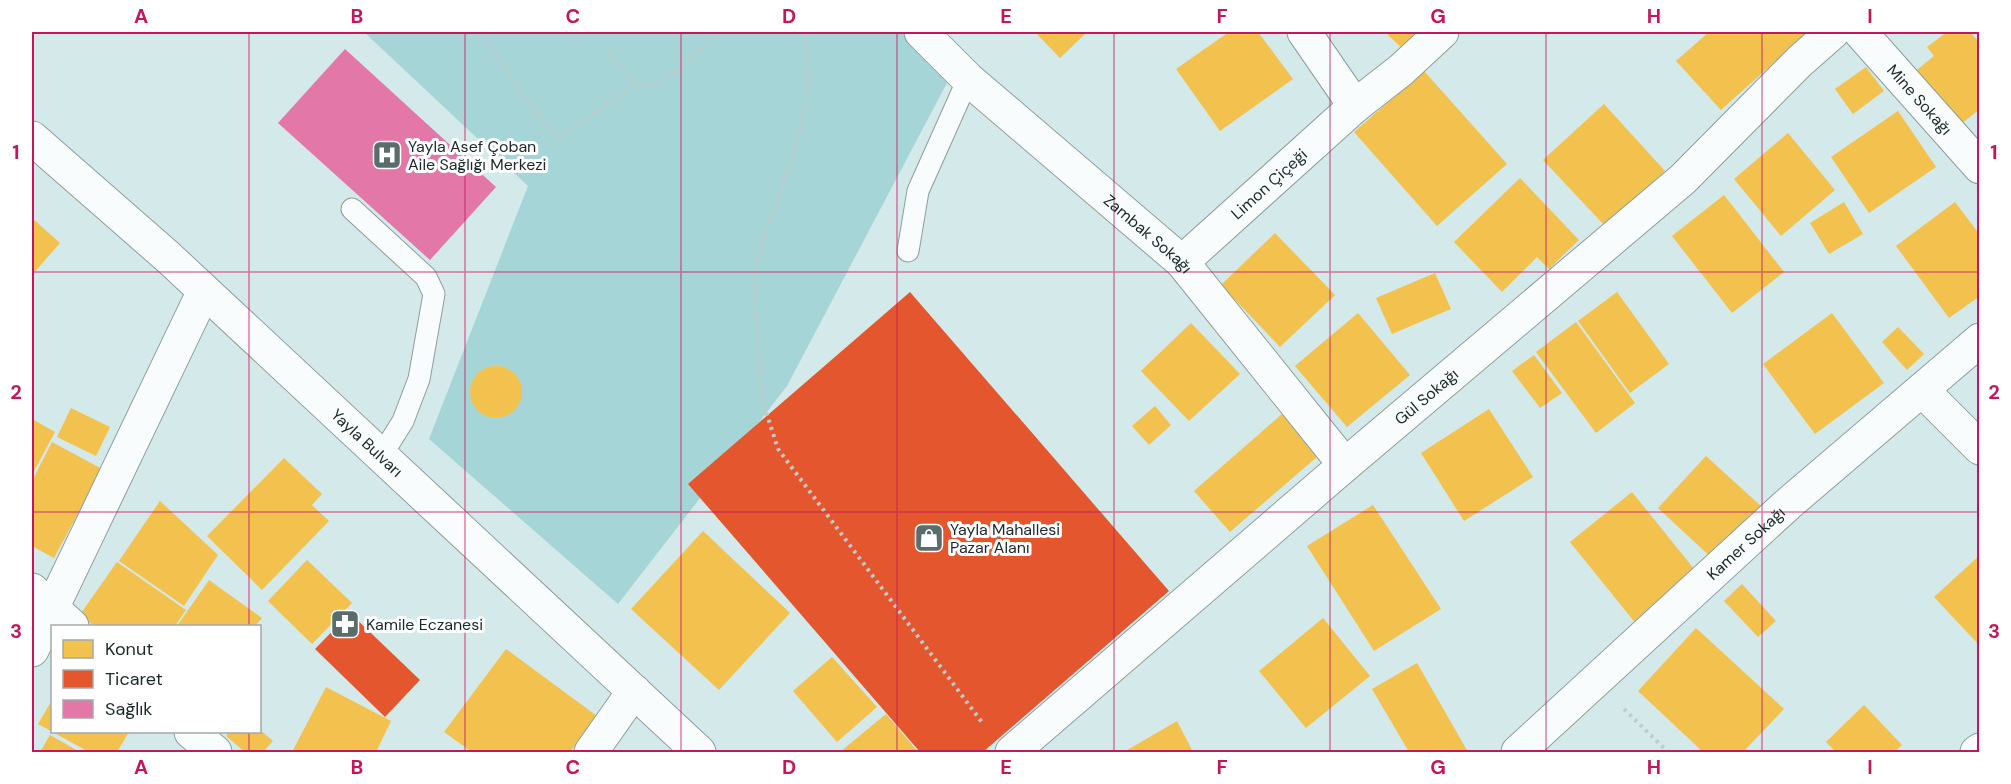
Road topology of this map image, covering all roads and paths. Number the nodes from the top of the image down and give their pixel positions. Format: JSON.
{"nodes":[{"id":1,"x":482,"y":32,"type":"edge"},
{"id":2,"x":720,"y":32,"type":"edge"},
{"id":3,"x":803,"y":32,"type":"edge"},
{"id":4,"x":921,"y":32,"type":"edge"},
{"id":5,"x":1304,"y":32,"type":"edge"},
{"id":6,"x":1442,"y":32,"type":"edge"},
{"id":7,"x":1833,"y":32,"type":"edge"},
{"id":8,"x":1860,"y":32,"type":"edge"},
{"id":9,"x":608,"y":53,"type":"dead end"},
{"id":10,"x":968,"y":79,"type":"junction"},
{"id":11,"x":635,"y":84,"type":"junction"},
{"id":12,"x":1354,"y":106,"type":"junction"},
{"id":13,"x":32,"y":138,"type":"edge"},
{"id":14,"x":1980,"y":167,"type":"edge"},
{"id":15,"x":352,"y":210,"type":"dead end"},
{"id":16,"x":908,"y":251,"type":"dead end"},
{"id":17,"x":1182,"y":262,"type":"junction"},
{"id":18,"x":204,"y":291,"type":"junction"},
{"id":19,"x":1980,"y":339,"type":"edge"},
{"id":20,"x":1922,"y":390,"type":"junction"},
{"id":21,"x":1980,"y":448,"type":"edge"},
{"id":22,"x":381,"y":456,"type":"junction"},
{"id":23,"x":1346,"y":465,"type":"junction"},
{"id":24,"x":51,"y":608,"type":"edge"},
{"id":25,"x":32,"y":650,"type":"edge"},
{"id":26,"x":1596,"y":681,"type":"junction"},
{"id":27,"x":634,"y":691,"type":"junction"},
{"id":28,"x":192,"y":733,"type":"edge"},
{"id":29,"x":1001,"y":743,"type":"edge"},
{"id":30,"x":215,"y":753,"type":"edge"},
{"id":31,"x":591,"y":753,"type":"edge"},
{"id":32,"x":699,"y":753,"type":"edge"},
{"id":33,"x":1518,"y":753,"type":"edge"},
{"id":34,"x":1668,"y":753,"type":"edge"}],
"edges":[{"from":1,"to":11,"type":"path"},
{"from":2,"to":11,"type":"path"},
{"from":3,"to":29,"type":"path"},
{"from":4,"to":10,"type":"street","name":"Zambak Sokağı"},
{"from":5,"to":12,"type":"street"},
{"from":6,"to":12,"type":"street","name":"Limon Çiçeği"},
{"from":7,"to":23,"type":"street","name":"Gül Sokağı"},
{"from":8,"to":14,"type":"street","name":"Mine Sokağı"},
{"from":9,"to":11,"type":"path"},
{"from":10,"to":16,"type":"lane"},
{"from":10,"to":17,"type":"street","name":"Zambak Sokağı"},
{"from":12,"to":17,"type":"street","name":"Limon Çiçeği"},
{"from":13,"to":18,"type":"street","name":"Yayla Bulvarı"},
{"from":15,"to":22,"type":"lane"},
{"from":17,"to":23,"type":"street","name":"Zambak Sokağı"},
{"from":18,"to":22,"type":"street","name":"Yayla Bulvarı"},
{"from":18,"to":24,"type":"street"},
{"from":19,"to":20,"type":"street","name":"Kamer Sokağı"},
{"from":20,"to":21,"type":"street"},
{"from":20,"to":26,"type":"street","name":"Kamer Sokağı"},
{"from":22,"to":27,"type":"street","name":"Yayla Bulvarı"},
{"from":23,"to":29,"type":"street","name":"Gül Sokağı"},
{"from":24,"to":25,"type":"street"},
{"from":26,"to":33,"type":"street","name":"Kamer Sokağı"},
{"from":26,"to":34,"type":"path"},
{"from":27,"to":31,"type":"street"},
{"from":27,"to":32,"type":"street","name":"Yayla Bulvarı"},
{"from":28,"to":30,"type":"street"}]}
